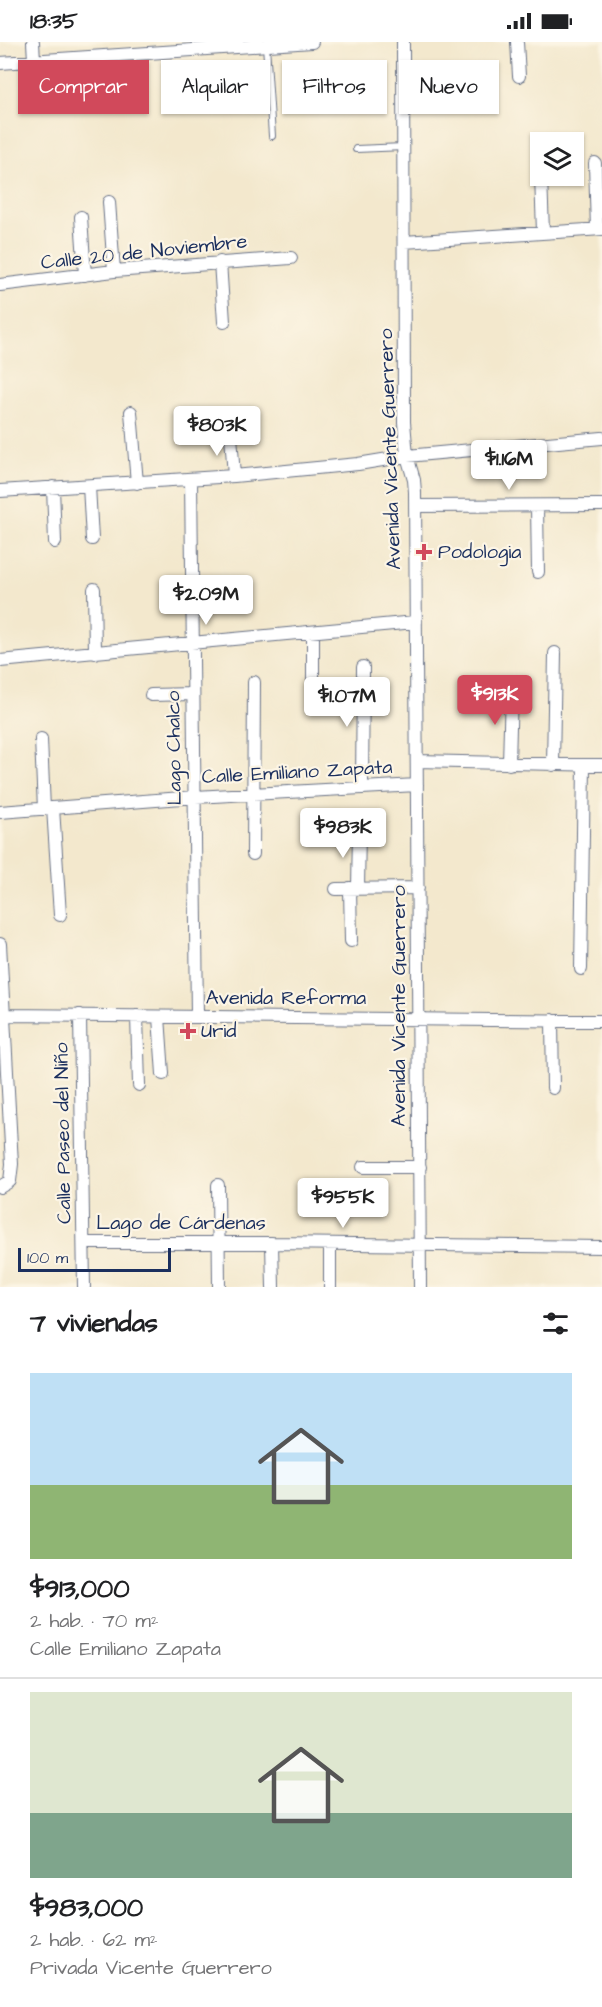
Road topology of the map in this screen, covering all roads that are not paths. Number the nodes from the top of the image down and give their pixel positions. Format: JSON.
{"nodes":[{"id":1,"x":33,"y":42,"type":"edge"},
{"id":2,"x":312,"y":42,"type":"edge"},
{"id":3,"x":403,"y":42,"type":"edge"},
{"id":4,"x":517,"y":42,"type":"edge"},
{"id":5,"x":266,"y":45,"type":"junction"},
{"id":6,"x":34,"y":60,"type":"joint"},
{"id":7,"x":18,"y":61,"type":"edge"},
{"id":8,"x":0,"y":63,"type":"edge"},
{"id":9,"x":519,"y":76,"type":"dead end"},
{"id":10,"x":272,"y":136,"type":"dead end"},
{"id":11,"x":405,"y":147,"type":"junction"},
{"id":12,"x":356,"y":149,"type":"dead end"},
{"id":13,"x":595,"y":162,"type":"dead end"},
{"id":14,"x":541,"y":186,"type":"edge"},
{"id":15,"x":110,"y":202,"type":"dead end"},
{"id":16,"x":81,"y":217,"type":"dead end"},
{"id":17,"x":600,"y":229,"type":"edge"},
{"id":18,"x":543,"y":232,"type":"junction"},
{"id":19,"x":404,"y":242,"type":"junction"},
{"id":20,"x":291,"y":258,"type":"dead end"},
{"id":21,"x":220,"y":262,"type":"junction"},
{"id":22,"x":114,"y":271,"type":"junction"},
{"id":23,"x":85,"y":275,"type":"junction"},
{"id":24,"x":0,"y":285,"type":"edge"},
{"id":25,"x":224,"y":322,"type":"dead end"},
{"id":26,"x":131,"y":412,"type":"dead end"},
{"id":27,"x":231,"y":436,"type":"dead end"},
{"id":28,"x":602,"y":438,"type":"edge"},
{"id":29,"x":407,"y":456,"type":"junction"},
{"id":30,"x":234,"y":476,"type":"junction"},
{"id":31,"x":190,"y":479,"type":"junction"},
{"id":32,"x":137,"y":483,"type":"junction"},
{"id":33,"x":89,"y":486,"type":"junction"},
{"id":34,"x":53,"y":488,"type":"junction"},
{"id":35,"x":0,"y":491,"type":"edge"},
{"id":36,"x":602,"y":505,"type":"edge"},
{"id":37,"x":415,"y":506,"type":"junction"},
{"id":38,"x":537,"y":506,"type":"junction"},
{"id":39,"x":92,"y":539,"type":"dead end"},
{"id":40,"x":55,"y":542,"type":"dead end"},
{"id":41,"x":538,"y":572,"type":"dead end"},
{"id":42,"x":94,"y":589,"type":"dead end"},
{"id":43,"x":415,"y":622,"type":"junction"},
{"id":44,"x":313,"y":632,"type":"junction"},
{"id":45,"x":193,"y":642,"type":"junction"},
{"id":46,"x":95,"y":653,"type":"junction"},
{"id":47,"x":555,"y":653,"type":"dead end"},
{"id":48,"x":0,"y":661,"type":"edge"},
{"id":49,"x":363,"y":667,"type":"dead end"},
{"id":50,"x":254,"y":682,"type":"dead end"},
{"id":51,"x":511,"y":688,"type":"dead end"},
{"id":52,"x":313,"y":691,"type":"dead end"},
{"id":53,"x":193,"y":694,"type":"junction"},
{"id":54,"x":151,"y":695,"type":"dead end"},
{"id":55,"x":40,"y":740,"type":"dead end"},
{"id":56,"x":417,"y":761,"type":"junction"},
{"id":57,"x":509,"y":764,"type":"junction"},
{"id":58,"x":553,"y":765,"type":"junction"},
{"id":59,"x":584,"y":765,"type":"junction"},
{"id":60,"x":602,"y":765,"type":"edge"},
{"id":61,"x":417,"y":785,"type":"junction"},
{"id":62,"x":362,"y":788,"type":"junction"},
{"id":63,"x":254,"y":794,"type":"junction"},
{"id":64,"x":195,"y":797,"type":"junction"},
{"id":65,"x":49,"y":808,"type":"junction"},
{"id":66,"x":0,"y":812,"type":"edge"},
{"id":67,"x":359,"y":831,"type":"dead end"},
{"id":68,"x":253,"y":854,"type":"dead end"},
{"id":69,"x":354,"y":888,"type":"junction"},
{"id":70,"x":417,"y":888,"type":"junction"},
{"id":71,"x":336,"y":889,"type":"dead end"},
{"id":72,"x":60,"y":915,"type":"dead end"},
{"id":73,"x":351,"y":941,"type":"dead end"},
{"id":74,"x":0,"y":944,"type":"edge"},
{"id":75,"x":581,"y":969,"type":"dead end"},
{"id":76,"x":5,"y":1015,"type":"junction"},
{"id":77,"x":80,"y":1015,"type":"junction"},
{"id":78,"x":136,"y":1016,"type":"junction"},
{"id":79,"x":159,"y":1017,"type":"junction"},
{"id":80,"x":197,"y":1017,"type":"junction"},
{"id":81,"x":418,"y":1019,"type":"junction"},
{"id":82,"x":552,"y":1020,"type":"junction"},
{"id":83,"x":602,"y":1021,"type":"edge"},
{"id":84,"x":163,"y":1074,"type":"dead end"},
{"id":85,"x":139,"y":1084,"type":"dead end"},
{"id":86,"x":553,"y":1088,"type":"dead end"},
{"id":87,"x":363,"y":1167,"type":"dead end"},
{"id":88,"x":420,"y":1167,"type":"junction"},
{"id":89,"x":5,"y":1184,"type":"edge"},
{"id":90,"x":218,"y":1185,"type":"dead end"},
{"id":91,"x":219,"y":1242,"type":"junction"},
{"id":92,"x":84,"y":1243,"type":"junction"},
{"id":93,"x":273,"y":1243,"type":"junction"},
{"id":94,"x":330,"y":1244,"type":"junction"},
{"id":95,"x":420,"y":1245,"type":"junction"},
{"id":96,"x":602,"y":1247,"type":"edge"},
{"id":97,"x":84,"y":1287,"type":"edge"},
{"id":98,"x":219,"y":1287,"type":"edge"},
{"id":99,"x":273,"y":1287,"type":"edge"},
{"id":100,"x":330,"y":1287,"type":"edge"},
{"id":101,"x":420,"y":1287,"type":"edge"}],
"edges":[{"from":1,"to":6,"type":"street"},
{"from":2,"to":5,"type":"street"},
{"from":3,"to":11,"type":"street","name":"Avenida Vicente Guerrero"},
{"from":4,"to":9,"type":"street"},
{"from":5,"to":6,"type":"street"},
{"from":5,"to":10,"type":"lane"},
{"from":7,"to":8,"type":"street"},
{"from":11,"to":12,"type":"lane"},
{"from":11,"to":19,"type":"street","name":"Avenida Vicente Guerrero"},
{"from":13,"to":17,"type":"street"},
{"from":14,"to":18,"type":"street"},
{"from":15,"to":22,"type":"street"},
{"from":16,"to":23,"type":"street"},
{"from":17,"to":18,"type":"street"},
{"from":18,"to":19,"type":"street"},
{"from":19,"to":29,"type":"street","name":"Avenida Vicente Guerrero"},
{"from":20,"to":21,"type":"street","name":"Calle 20 de Noviembre"},
{"from":21,"to":22,"type":"street","name":"Calle 20 de Noviembre"},
{"from":21,"to":25,"type":"street"},
{"from":22,"to":23,"type":"street","name":"Calle 20 de Noviembre"},
{"from":23,"to":24,"type":"street","name":"Calle 20 de Noviembre"},
{"from":26,"to":32,"type":"street"},
{"from":27,"to":30,"type":"street"},
{"from":28,"to":29,"type":"street"},
{"from":29,"to":30,"type":"street"},
{"from":29,"to":37,"type":"street","name":"Avenida Vicente Guerrero"},
{"from":30,"to":31,"type":"street"},
{"from":31,"to":32,"type":"street"},
{"from":31,"to":45,"type":"street","name":"Lago Chalco"},
{"from":32,"to":33,"type":"street"},
{"from":33,"to":34,"type":"street"},
{"from":33,"to":39,"type":"street"},
{"from":34,"to":35,"type":"street"},
{"from":34,"to":40,"type":"street"},
{"from":36,"to":38,"type":"street"},
{"from":37,"to":38,"type":"street"},
{"from":37,"to":43,"type":"street","name":"Avenida Vicente Guerrero"},
{"from":38,"to":41,"type":"street"},
{"from":42,"to":46,"type":"street"},
{"from":43,"to":44,"type":"street"},
{"from":43,"to":56,"type":"street","name":"Avenida Vicente Guerrero"},
{"from":44,"to":45,"type":"street"},
{"from":44,"to":52,"type":"street"},
{"from":45,"to":46,"type":"street"},
{"from":45,"to":53,"type":"street","name":"Lago Chalco"},
{"from":46,"to":48,"type":"street"},
{"from":47,"to":58,"type":"street"},
{"from":49,"to":62,"type":"street"},
{"from":50,"to":63,"type":"street"},
{"from":51,"to":57,"type":"street"},
{"from":53,"to":54,"type":"street"},
{"from":53,"to":64,"type":"street","name":"Lago Chalco"},
{"from":55,"to":65,"type":"street"},
{"from":56,"to":57,"type":"street","name":"Calle Emiliano Zapata"},
{"from":56,"to":61,"type":"street","name":"Avenida Vicente Guerrero"},
{"from":57,"to":58,"type":"street","name":"Calle Emiliano Zapata"},
{"from":58,"to":59,"type":"street","name":"Calle Emiliano Zapata"},
{"from":59,"to":60,"type":"street","name":"Calle Emiliano Zapata"},
{"from":59,"to":75,"type":"street"},
{"from":61,"to":62,"type":"street","name":"Calle Emiliano Zapata"},
{"from":61,"to":70,"type":"street","name":"Avenida Vicente Guerrero"},
{"from":62,"to":63,"type":"street","name":"Calle Emiliano Zapata"},
{"from":63,"to":64,"type":"street","name":"Calle Emiliano Zapata"},
{"from":63,"to":68,"type":"street"},
{"from":64,"to":65,"type":"street","name":"Calle Emiliano Zapata"},
{"from":64,"to":80,"type":"street","name":"Lago Chalco"},
{"from":65,"to":66,"type":"street","name":"Calle Emiliano Zapata"},
{"from":65,"to":72,"type":"street"},
{"from":67,"to":69,"type":"street"},
{"from":69,"to":70,"type":"street"},
{"from":69,"to":71,"type":"street"},
{"from":69,"to":73,"type":"street"},
{"from":70,"to":81,"type":"street","name":"Avenida Vicente Guerrero"},
{"from":74,"to":76,"type":"street"},
{"from":76,"to":77,"type":"street","name":"Avenida Reforma"},
{"from":76,"to":89,"type":"street"},
{"from":77,"to":78,"type":"street","name":"Avenida Reforma"},
{"from":77,"to":92,"type":"street","name":"Calle Paseo del Niño"},
{"from":78,"to":79,"type":"street","name":"Avenida Reforma"},
{"from":78,"to":85,"type":"street"},
{"from":79,"to":80,"type":"street","name":"Avenida Reforma"},
{"from":79,"to":84,"type":"street"},
{"from":80,"to":81,"type":"street","name":"Avenida Reforma"},
{"from":81,"to":82,"type":"street","name":"Avenida Reforma"},
{"from":81,"to":88,"type":"street","name":"Avenida Vicente Guerrero"},
{"from":82,"to":83,"type":"street","name":"Avenida Reforma"},
{"from":82,"to":86,"type":"street"},
{"from":87,"to":88,"type":"street"},
{"from":88,"to":95,"type":"street","name":"Avenida Vicente Guerrero"},
{"from":90,"to":91,"type":"street"},
{"from":91,"to":92,"type":"street","name":"Lago de Cárdenas"},
{"from":91,"to":93,"type":"street","name":"Lago de Cárdenas"},
{"from":91,"to":98,"type":"street"},
{"from":92,"to":97,"type":"street","name":"Calle Paseo del Niño"},
{"from":93,"to":94,"type":"street","name":"Lago de Cárdenas"},
{"from":93,"to":99,"type":"street"},
{"from":94,"to":95,"type":"street","name":"Lago de Cárdenas"},
{"from":94,"to":100,"type":"street"},
{"from":95,"to":96,"type":"street","name":"Lago de Cárdenas"},
{"from":95,"to":101,"type":"street","name":"Avenida Vicente Guerrero"}]}
